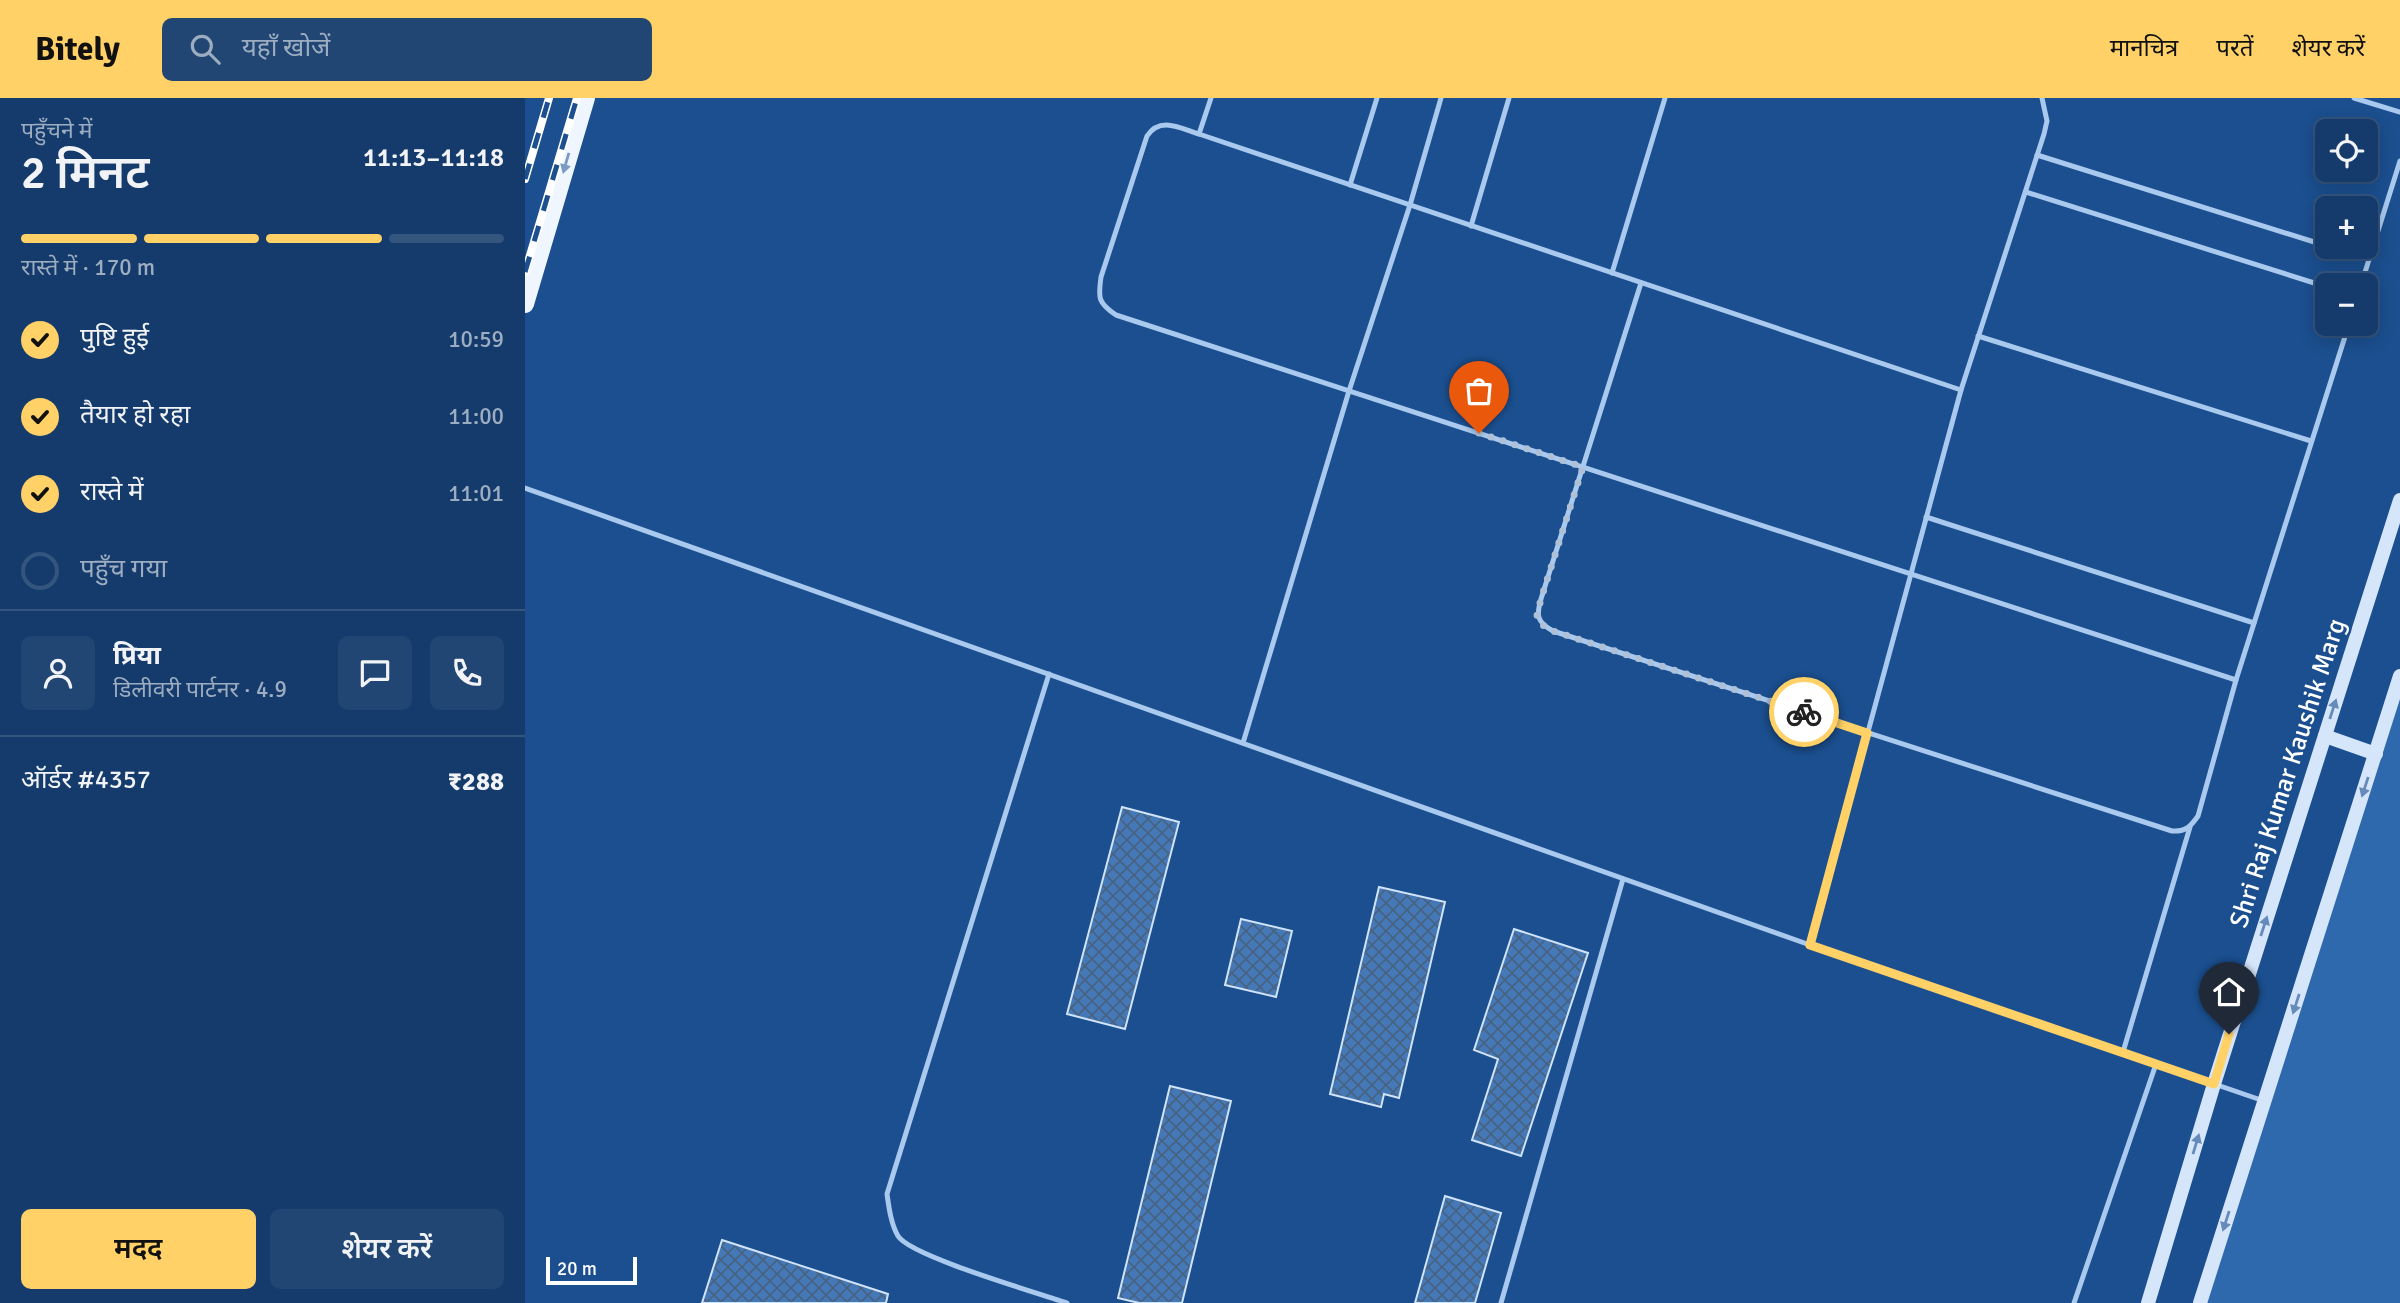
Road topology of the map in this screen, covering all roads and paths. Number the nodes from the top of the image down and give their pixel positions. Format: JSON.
{"nodes":[{"id":1,"x":586,"y":98,"type":"edge"},
{"id":2,"x":1211,"y":98,"type":"edge"},
{"id":3,"x":1377,"y":98,"type":"edge"},
{"id":4,"x":1441,"y":98,"type":"edge"},
{"id":5,"x":1509,"y":98,"type":"edge"},
{"id":6,"x":1665,"y":98,"type":"edge"},
{"id":7,"x":2042,"y":98,"type":"edge"},
{"id":8,"x":2354,"y":98,"type":"edge"},
{"id":9,"x":2400,"y":112,"type":"edge"},
{"id":10,"x":1199,"y":134,"type":"junction"},
{"id":11,"x":2037,"y":155,"type":"junction"},
{"id":12,"x":2400,"y":161,"type":"edge"},
{"id":13,"x":1350,"y":185,"type":"junction"},
{"id":14,"x":2025,"y":191,"type":"junction"},
{"id":15,"x":1410,"y":205,"type":"junction"},
{"id":16,"x":1471,"y":226,"type":"junction"},
{"id":17,"x":2378,"y":231,"type":"edge"},
{"id":18,"x":2315,"y":242,"type":"edge"},
{"id":19,"x":2369,"y":259,"type":"edge"},
{"id":20,"x":1612,"y":273,"type":"junction"},
{"id":21,"x":2365,"y":273,"type":"edge"},
{"id":22,"x":1641,"y":283,"type":"junction"},
{"id":23,"x":2315,"y":283,"type":"edge"},
{"id":24,"x":525,"y":304,"type":"edge"},
{"id":25,"x":1978,"y":336,"type":"junction"},
{"id":26,"x":2345,"y":336,"type":"edge"},
{"id":27,"x":1961,"y":390,"type":"junction"},
{"id":28,"x":1349,"y":391,"type":"junction"},
{"id":29,"x":2311,"y":441,"type":"junction"},
{"id":30,"x":1583,"y":467,"type":"junction"},
{"id":31,"x":525,"y":488,"type":"edge"},
{"id":32,"x":2400,"y":500,"type":"edge"},
{"id":33,"x":1926,"y":517,"type":"junction"},
{"id":34,"x":1911,"y":574,"type":"junction"},
{"id":35,"x":2254,"y":622,"type":"junction"},
{"id":36,"x":1049,"y":674,"type":"junction"},
{"id":37,"x":2400,"y":676,"type":"edge"},
{"id":38,"x":2236,"y":680,"type":"junction"},
{"id":39,"x":1867,"y":733,"type":"junction"},
{"id":40,"x":2325,"y":736,"type":"junction"},
{"id":41,"x":1243,"y":743,"type":"junction"},
{"id":42,"x":2376,"y":754,"type":"junction"},
{"id":43,"x":2190,"y":827,"type":"junction"},
{"id":44,"x":1623,"y":879,"type":"junction"},
{"id":45,"x":1810,"y":945,"type":"junction"},
{"id":46,"x":2123,"y":1052,"type":"junction"},
{"id":47,"x":2156,"y":1064,"type":"junction"},
{"id":48,"x":2214,"y":1084,"type":"junction"},
{"id":49,"x":2265,"y":1101,"type":"junction"},
{"id":50,"x":1066,"y":1303,"type":"edge"},
{"id":51,"x":1501,"y":1303,"type":"edge"},
{"id":52,"x":2074,"y":1303,"type":"edge"},
{"id":53,"x":2148,"y":1303,"type":"edge"},
{"id":54,"x":2200,"y":1303,"type":"edge"}],
"edges":[{"from":1,"to":24,"type":"main road","one_way":true},
{"from":2,"to":10,"type":"lane"},
{"from":3,"to":13,"type":"lane"},
{"from":4,"to":15,"type":"lane"},
{"from":5,"to":16,"type":"lane"},
{"from":6,"to":20,"type":"lane"},
{"from":7,"to":11,"type":"lane"},
{"from":8,"to":9,"type":"lane"},
{"from":10,"to":13,"type":"lane"},
{"from":10,"to":28,"type":"lane"},
{"from":11,"to":14,"type":"lane"},
{"from":11,"to":18,"type":"lane"},
{"from":12,"to":17,"type":"lane"},
{"from":13,"to":15,"type":"lane"},
{"from":14,"to":23,"type":"lane"},
{"from":14,"to":25,"type":"lane"},
{"from":15,"to":16,"type":"lane"},
{"from":15,"to":28,"type":"lane"},
{"from":16,"to":20,"type":"lane"},
{"from":19,"to":21,"type":"lane"},
{"from":20,"to":22,"type":"lane"},
{"from":22,"to":27,"type":"lane"},
{"from":22,"to":30,"type":"lane"},
{"from":25,"to":27,"type":"lane"},
{"from":25,"to":29,"type":"lane"},
{"from":26,"to":29,"type":"lane"},
{"from":27,"to":33,"type":"lane"},
{"from":28,"to":30,"type":"lane"},
{"from":28,"to":41,"type":"lane"},
{"from":29,"to":35,"type":"lane"},
{"from":30,"to":34,"type":"lane"},
{"from":30,"to":39,"type":"lane"},
{"from":31,"to":36,"type":"lane"},
{"from":40,"to":32,"type":"street","name":"Shri Raj Kumar Kaushik Marg","one_way":true},
{"from":33,"to":34,"type":"lane"},
{"from":33,"to":35,"type":"lane"},
{"from":34,"to":38,"type":"lane"},
{"from":34,"to":39,"type":"lane"},
{"from":35,"to":38,"type":"lane"},
{"from":36,"to":41,"type":"lane"},
{"from":36,"to":50,"type":"lane"},
{"from":37,"to":42,"type":"street"},
{"from":38,"to":43,"type":"lane"},
{"from":39,"to":43,"type":"lane"},
{"from":39,"to":45,"type":"lane"},
{"from":40,"to":42,"type":"street"},
{"from":48,"to":40,"type":"street","name":"Shri Raj Kumar Kaushik Marg","one_way":true},
{"from":41,"to":44,"type":"lane"},
{"from":42,"to":49,"type":"street","one_way":true},
{"from":43,"to":46,"type":"lane"},
{"from":44,"to":45,"type":"lane"},
{"from":44,"to":51,"type":"lane"},
{"from":45,"to":46,"type":"lane"},
{"from":46,"to":47,"type":"lane"},
{"from":47,"to":48,"type":"lane"},
{"from":47,"to":52,"type":"lane"},
{"from":48,"to":49,"type":"lane"},
{"from":53,"to":48,"type":"street","name":"Shri Raj Kumar Kaushik Marg","one_way":true},
{"from":49,"to":54,"type":"street","one_way":true}]}
